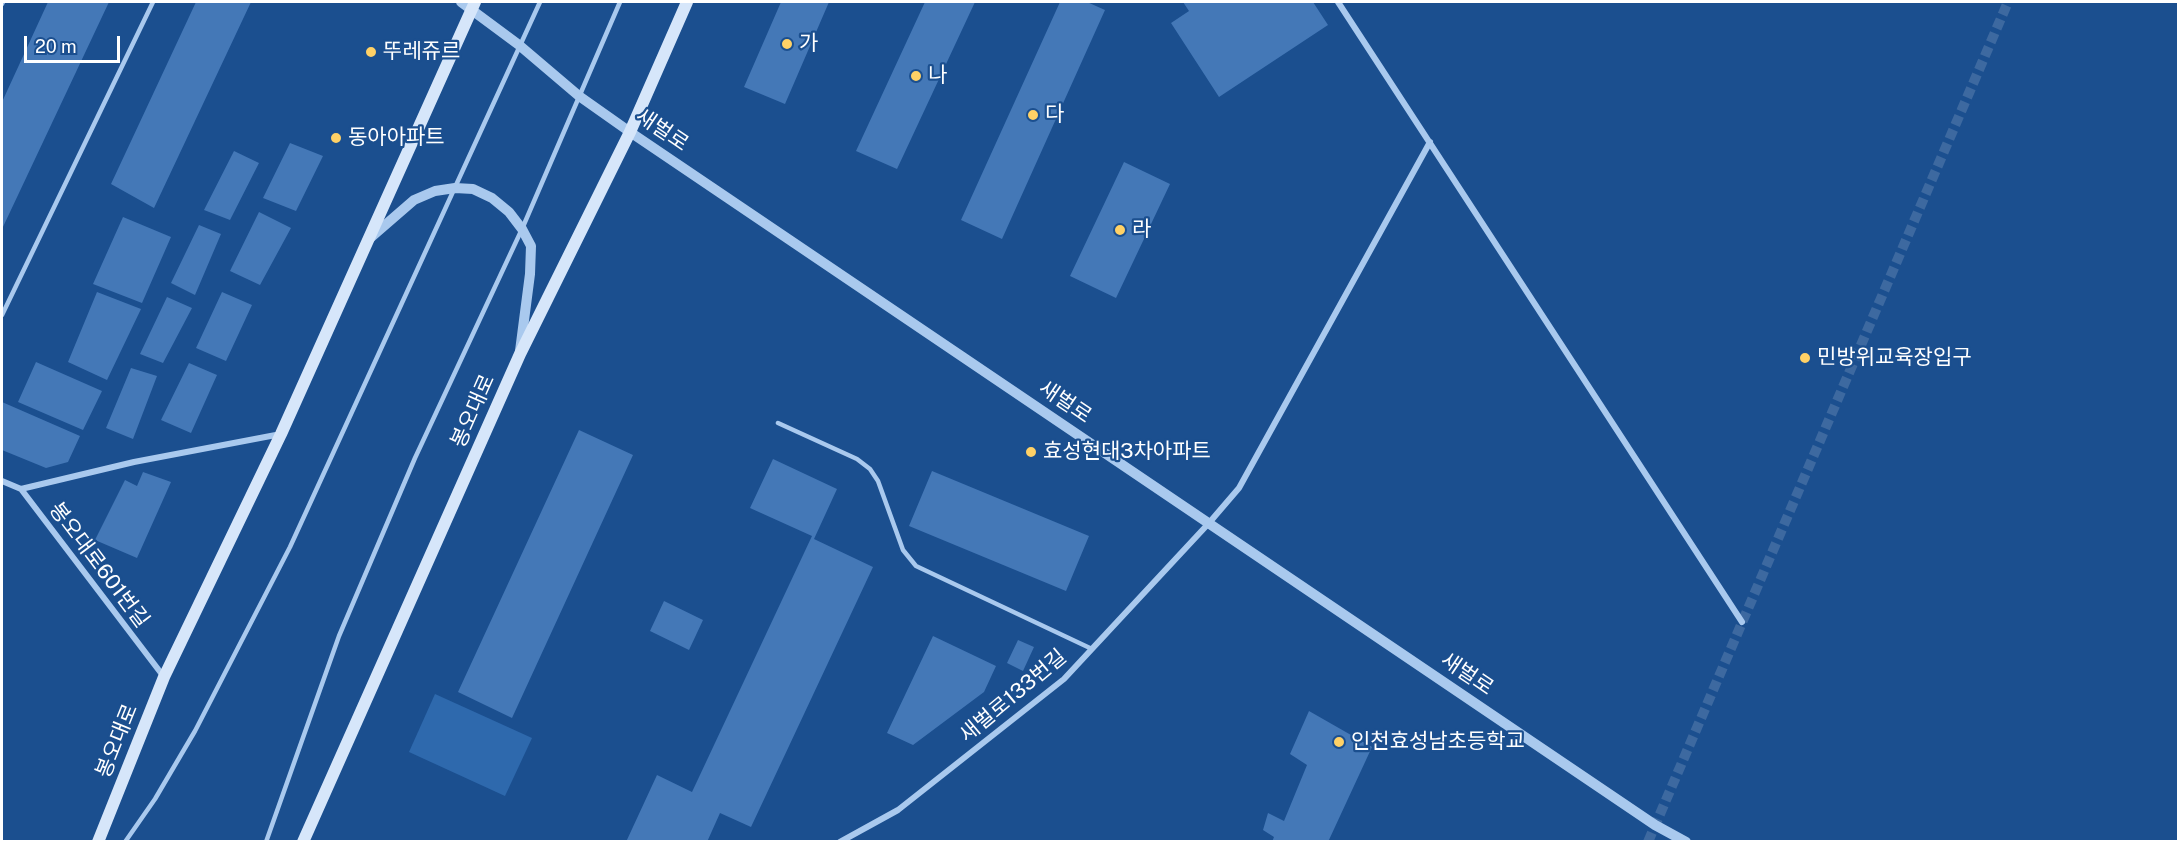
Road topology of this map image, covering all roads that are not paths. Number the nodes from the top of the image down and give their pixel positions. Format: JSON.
{"nodes":[{"id":1,"x":153,"y":2,"type":"edge"},
{"id":2,"x":461,"y":2,"type":"edge"},
{"id":3,"x":540,"y":2,"type":"edge"},
{"id":4,"x":621,"y":2,"type":"edge"},
{"id":5,"x":687,"y":2,"type":"edge"},
{"id":6,"x":1338,"y":2,"type":"edge"},
{"id":7,"x":473,"y":5,"type":"edge"},
{"id":8,"x":519,"y":45,"type":"junction"},
{"id":9,"x":579,"y":96,"type":"junction"},
{"id":10,"x":630,"y":132,"type":"junction"},
{"id":11,"x":1430,"y":142,"type":"junction"},
{"id":12,"x":455,"y":188,"type":"junction"},
{"id":13,"x":522,"y":229,"type":"junction"},
{"id":14,"x":369,"y":239,"type":"junction"},
{"id":15,"x":2,"y":315,"type":"edge"},
{"id":16,"x":520,"y":354,"type":"junction"},
{"id":17,"x":778,"y":423,"type":"dead end"},
{"id":18,"x":281,"y":434,"type":"junction"},
{"id":19,"x":2,"y":481,"type":"edge"},
{"id":20,"x":21,"y":489,"type":"junction"},
{"id":21,"x":1209,"y":523,"type":"junction"},
{"id":22,"x":1742,"y":622,"type":"dead end"},
{"id":23,"x":1092,"y":649,"type":"junction"},
{"id":24,"x":164,"y":677,"type":"junction"},
{"id":25,"x":98,"y":842,"type":"edge"},
{"id":26,"x":125,"y":842,"type":"edge"},
{"id":27,"x":266,"y":842,"type":"edge"},
{"id":28,"x":303,"y":842,"type":"edge"},
{"id":29,"x":840,"y":842,"type":"edge"},
{"id":30,"x":1686,"y":842,"type":"edge"}],
"edges":[{"from":1,"to":15,"type":"lane"},
{"from":2,"to":7,"type":"street","name":"새벌로"},
{"from":3,"to":8,"type":"lane"},
{"from":4,"to":9,"type":"lane"},
{"from":5,"to":10,"type":"main road","name":"봉오대로"},
{"from":6,"to":11,"type":"street"},
{"from":7,"to":8,"type":"street","name":"새벌로"},
{"from":7,"to":14,"type":"main road","name":"봉오대로"},
{"from":8,"to":9,"type":"street","name":"새벌로"},
{"from":8,"to":12,"type":"lane"},
{"from":9,"to":10,"type":"street","name":"새벌로"},
{"from":9,"to":13,"type":"lane"},
{"from":10,"to":16,"type":"main road","name":"봉오대로"},
{"from":10,"to":21,"type":"street","name":"새벌로"},
{"from":11,"to":21,"type":"street","name":"새벌로133번길"},
{"from":11,"to":22,"type":"street"},
{"from":12,"to":13,"type":"street"},
{"from":12,"to":14,"type":"street"},
{"from":12,"to":26,"type":"lane"},
{"from":13,"to":16,"type":"street"},
{"from":13,"to":27,"type":"lane"},
{"from":14,"to":18,"type":"main road","name":"봉오대로"},
{"from":16,"to":28,"type":"main road","name":"봉오대로"},
{"from":17,"to":23,"type":"lane"},
{"from":18,"to":20,"type":"street"},
{"from":18,"to":24,"type":"main road","name":"봉오대로"},
{"from":19,"to":20,"type":"street","name":"봉오대로601번길"},
{"from":20,"to":24,"type":"street","name":"봉오대로601번길"},
{"from":21,"to":23,"type":"street","name":"새벌로133번길"},
{"from":21,"to":30,"type":"street","name":"새벌로"},
{"from":23,"to":29,"type":"street","name":"새벌로133번길"},
{"from":24,"to":25,"type":"main road","name":"봉오대로"}]}
